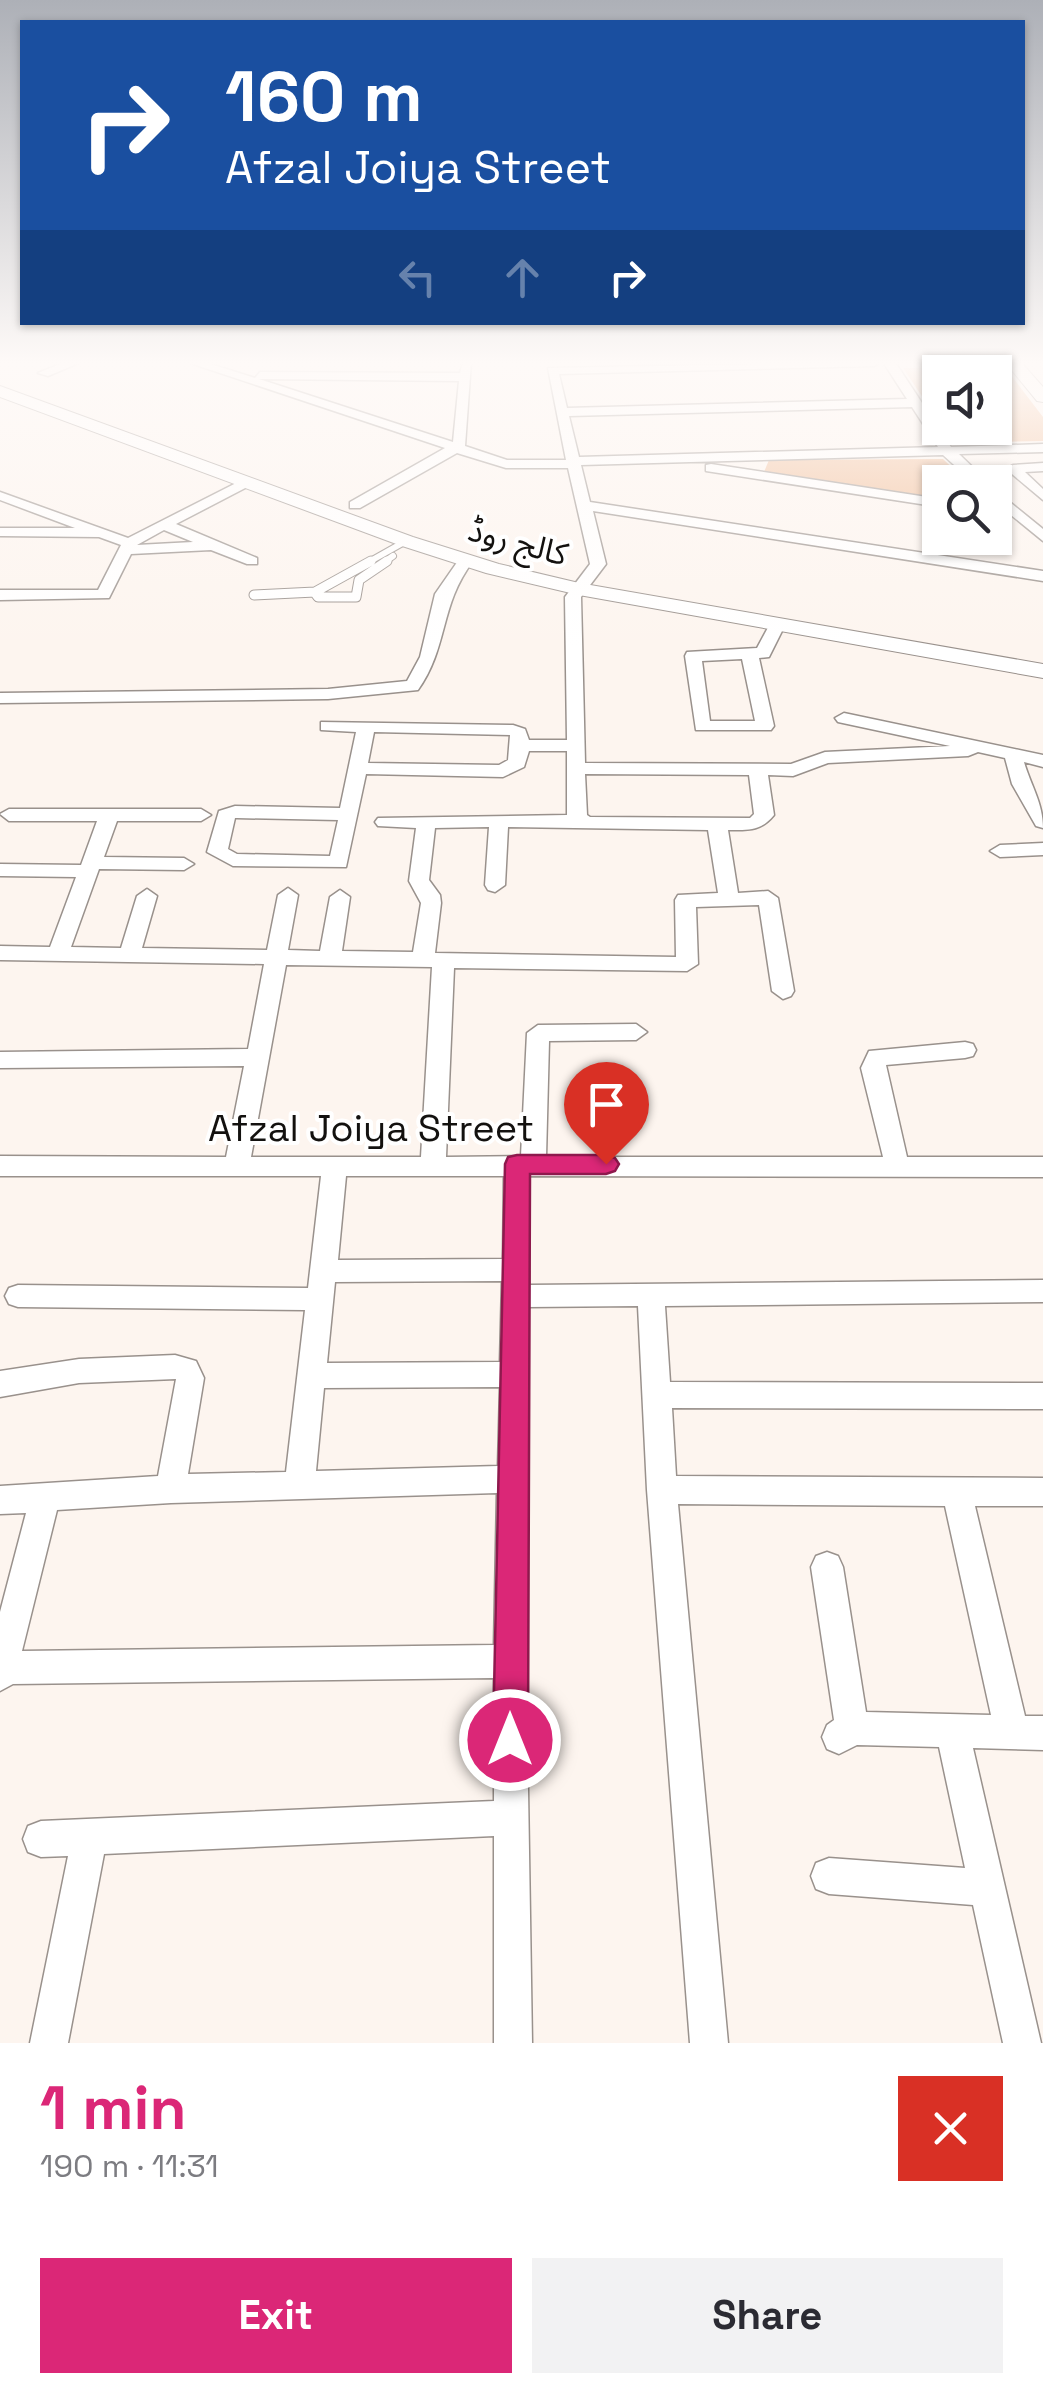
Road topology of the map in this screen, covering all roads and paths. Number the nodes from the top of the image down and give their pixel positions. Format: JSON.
{"nodes":[{"id":1,"x":179,"y":457,"type":"edge"},
{"id":2,"x":212,"y":457,"type":"edge"},
{"id":3,"x":438,"y":457,"type":"edge"},
{"id":4,"x":484,"y":457,"type":"edge"},
{"id":5,"x":571,"y":457,"type":"edge"},
{"id":6,"x":735,"y":457,"type":"edge"},
{"id":7,"x":680,"y":459,"type":"junction"},
{"id":8,"x":572,"y":462,"type":"junction"},
{"id":9,"x":1043,"y":467,"type":"edge"},
{"id":10,"x":1013,"y":469,"type":"joint"},
{"id":11,"x":246,"y":482,"type":"junction"},
{"id":12,"x":3,"y":496,"type":"dead end"},
{"id":13,"x":1043,"y":496,"type":"edge"},
{"id":14,"x":922,"y":500,"type":"edge"},
{"id":15,"x":337,"y":504,"type":"junction"},
{"id":16,"x":583,"y":505,"type":"junction"},
{"id":17,"x":1013,"y":510,"type":"edge"},
{"id":18,"x":164,"y":526,"type":"junction"},
{"id":19,"x":0,"y":532,"type":"edge"},
{"id":20,"x":101,"y":533,"type":"junction"},
{"id":21,"x":1043,"y":537,"type":"edge"},
{"id":22,"x":410,"y":542,"type":"junction"},
{"id":23,"x":211,"y":545,"type":"junction"},
{"id":24,"x":127,"y":547,"type":"junction"},
{"id":25,"x":465,"y":560,"type":"junction"},
{"id":26,"x":252,"y":561,"type":"dead end"},
{"id":27,"x":1043,"y":576,"type":"edge"},
{"id":28,"x":584,"y":582,"type":"junction"},
{"id":29,"x":315,"y":592,"type":"junction"},
{"id":30,"x":0,"y":595,"type":"edge"},
{"id":31,"x":254,"y":595,"type":"dead end"},
{"id":32,"x":777,"y":625,"type":"junction"},
{"id":33,"x":750,"y":655,"type":"junction"},
{"id":34,"x":1043,"y":656,"type":"edge"},
{"id":35,"x":1043,"y":671,"type":"edge"},
{"id":36,"x":0,"y":698,"type":"edge"},
{"id":37,"x":844,"y":718,"type":"dead end"},
{"id":38,"x":328,"y":726,"type":"dead end"},
{"id":39,"x":366,"y":726,"type":"junction"},
{"id":40,"x":521,"y":745,"type":"junction"},
{"id":41,"x":576,"y":746,"type":"junction"},
{"id":42,"x":975,"y":746,"type":"junction"},
{"id":43,"x":1012,"y":755,"type":"junction"},
{"id":44,"x":1043,"y":761,"type":"edge"},
{"id":45,"x":357,"y":768,"type":"junction"},
{"id":46,"x":576,"y":768,"type":"junction"},
{"id":47,"x":758,"y":772,"type":"junction"},
{"id":48,"x":348,"y":814,"type":"junction"},
{"id":49,"x":9,"y":815,"type":"dead end"},
{"id":50,"x":109,"y":815,"type":"junction"},
{"id":51,"x":200,"y":815,"type":"dead end"},
{"id":52,"x":580,"y":821,"type":"junction"},
{"id":53,"x":385,"y":822,"type":"dead end"},
{"id":54,"x":426,"y":822,"type":"junction"},
{"id":55,"x":499,"y":822,"type":"junction"},
{"id":56,"x":1043,"y":822,"type":"edge"},
{"id":57,"x":717,"y":824,"type":"junction"},
{"id":58,"x":1043,"y":849,"type":"edge"},
{"id":59,"x":1000,"y":851,"type":"dead end"},
{"id":60,"x":184,"y":864,"type":"dead end"},
{"id":61,"x":90,"y":867,"type":"junction"},
{"id":62,"x":0,"y":870,"type":"edge"},
{"id":63,"x":495,"y":885,"type":"dead end"},
{"id":64,"x":288,"y":895,"type":"dead end"},
{"id":65,"x":147,"y":896,"type":"dead end"},
{"id":66,"x":340,"y":897,"type":"dead end"},
{"id":67,"x":729,"y":900,"type":"junction"},
{"id":68,"x":0,"y":953,"type":"edge"},
{"id":69,"x":58,"y":954,"type":"junction"},
{"id":70,"x":129,"y":955,"type":"junction"},
{"id":71,"x":278,"y":956,"type":"junction"},
{"id":72,"x":330,"y":957,"type":"junction"},
{"id":73,"x":433,"y":960,"type":"junction"},
{"id":74,"x":784,"y":991,"type":"dead end"},
{"id":75,"x":636,"y":1032,"type":"dead end"},
{"id":76,"x":965,"y":1050,"type":"dead end"},
{"id":77,"x":257,"y":1057,"type":"junction"},
{"id":78,"x":0,"y":1060,"type":"edge"},
{"id":79,"x":525,"y":1164,"type":"junction"},
{"id":80,"x":897,"y":1165,"type":"junction"},
{"id":81,"x":0,"y":1166,"type":"edge"},
{"id":82,"x":236,"y":1166,"type":"junction"},
{"id":83,"x":335,"y":1166,"type":"junction"},
{"id":84,"x":433,"y":1166,"type":"junction"},
{"id":85,"x":1043,"y":1167,"type":"edge"},
{"id":86,"x":322,"y":1270,"type":"junction"},
{"id":87,"x":515,"y":1283,"type":"junction"},
{"id":88,"x":1043,"y":1291,"type":"edge"},
{"id":89,"x":18,"y":1296,"type":"dead end"},
{"id":90,"x":651,"y":1296,"type":"junction"},
{"id":91,"x":319,"y":1299,"type":"junction"},
{"id":92,"x":514,"y":1374,"type":"junction"},
{"id":93,"x":310,"y":1376,"type":"junction"},
{"id":94,"x":0,"y":1384,"type":"edge"},
{"id":95,"x":658,"y":1395,"type":"junction"},
{"id":96,"x":1043,"y":1396,"type":"edge"},
{"id":97,"x":513,"y":1479,"type":"junction"},
{"id":98,"x":299,"y":1486,"type":"junction"},
{"id":99,"x":171,"y":1489,"type":"junction"},
{"id":100,"x":662,"y":1490,"type":"junction"},
{"id":101,"x":957,"y":1492,"type":"junction"},
{"id":102,"x":1043,"y":1492,"type":"edge"},
{"id":103,"x":46,"y":1497,"type":"junction"},
{"id":104,"x":0,"y":1500,"type":"edge"},
{"id":105,"x":827,"y":1567,"type":"dead end"},
{"id":106,"x":510,"y":1662,"type":"junction"},
{"id":107,"x":1,"y":1670,"type":"edge"},
{"id":108,"x":953,"y":1734,"type":"junction"},
{"id":109,"x":1027,"y":1734,"type":"edge"},
{"id":110,"x":511,"y":1818,"type":"junction"},
{"id":111,"x":89,"y":1837,"type":"junction"},
{"id":112,"x":41,"y":1840,"type":"dead end"},
{"id":113,"x":829,"y":1876,"type":"dead end"},
{"id":114,"x":988,"y":1888,"type":"junction"},
{"id":115,"x":49,"y":2043,"type":"edge"},
{"id":116,"x":513,"y":2043,"type":"edge"},
{"id":117,"x":709,"y":2043,"type":"edge"},
{"id":118,"x":1022,"y":2043,"type":"edge"}],
"edges":[{"from":1,"to":11,"type":"main road","name":"کالج روڈ"},
{"from":2,"to":15,"type":"main road","name":"کالج روڈ"},
{"from":3,"to":15,"type":"street"},
{"from":4,"to":8,"type":"street"},
{"from":5,"to":8,"type":"street"},
{"from":6,"to":7,"type":"street"},
{"from":7,"to":8,"type":"street"},
{"from":7,"to":14,"type":"street"},
{"from":8,"to":16,"type":"street"},
{"from":9,"to":10,"type":"street"},
{"from":10,"to":13,"type":"street"},
{"from":11,"to":15,"type":"main road","name":"کالج روڈ"},
{"from":11,"to":18,"type":"street"},
{"from":12,"to":20,"type":"street"},
{"from":15,"to":22,"type":"main road","name":"کالج روڈ"},
{"from":15,"to":28,"type":"main road","name":"کالج روڈ"},
{"from":16,"to":27,"type":"street"},
{"from":16,"to":28,"type":"street"},
{"from":17,"to":21,"type":"street"},
{"from":18,"to":23,"type":"street"},
{"from":18,"to":24,"type":"street"},
{"from":19,"to":20,"type":"street"},
{"from":20,"to":24,"type":"street"},
{"from":22,"to":25,"type":"main road","name":"کالج روڈ"},
{"from":22,"to":29,"type":"lane"},
{"from":22,"to":29,"type":"lane"},
{"from":23,"to":24,"type":"street"},
{"from":23,"to":26,"type":"street"},
{"from":24,"to":30,"type":"street"},
{"from":25,"to":28,"type":"main road","name":"کالج روڈ"},
{"from":25,"to":36,"type":"street"},
{"from":28,"to":32,"type":"main road","name":"کالج روڈ"},
{"from":28,"to":34,"type":"main road","name":"کالج روڈ"},
{"from":28,"to":41,"type":"street"},
{"from":29,"to":31,"type":"lane"},
{"from":32,"to":33,"type":"street"},
{"from":32,"to":35,"type":"main road","name":"کالج روڈ"},
{"from":33,"to":33,"type":"street"},
{"from":37,"to":42,"type":"street"},
{"from":38,"to":39,"type":"street"},
{"from":39,"to":40,"type":"street"},
{"from":39,"to":45,"type":"street"},
{"from":40,"to":41,"type":"street"},
{"from":40,"to":45,"type":"street"},
{"from":41,"to":46,"type":"street"},
{"from":42,"to":43,"type":"street"},
{"from":42,"to":47,"type":"street"},
{"from":43,"to":44,"type":"street"},
{"from":43,"to":56,"type":"street"},
{"from":45,"to":48,"type":"street"},
{"from":46,"to":47,"type":"street"},
{"from":46,"to":52,"type":"street"},
{"from":47,"to":57,"type":"street"},
{"from":48,"to":48,"type":"street"},
{"from":49,"to":50,"type":"street"},
{"from":50,"to":51,"type":"street"},
{"from":50,"to":61,"type":"street"},
{"from":52,"to":55,"type":"street"},
{"from":52,"to":57,"type":"street"},
{"from":53,"to":54,"type":"street"},
{"from":54,"to":55,"type":"street"},
{"from":54,"to":73,"type":"street"},
{"from":55,"to":63,"type":"street"},
{"from":57,"to":67,"type":"street"},
{"from":58,"to":59,"type":"street"},
{"from":60,"to":61,"type":"street"},
{"from":61,"to":62,"type":"street"},
{"from":61,"to":69,"type":"street"},
{"from":64,"to":71,"type":"street"},
{"from":65,"to":70,"type":"street"},
{"from":66,"to":72,"type":"street"},
{"from":67,"to":73,"type":"street"},
{"from":67,"to":74,"type":"street"},
{"from":68,"to":69,"type":"street"},
{"from":69,"to":70,"type":"street"},
{"from":70,"to":71,"type":"street"},
{"from":71,"to":72,"type":"street"},
{"from":71,"to":77,"type":"street"},
{"from":72,"to":73,"type":"street"},
{"from":73,"to":84,"type":"street"},
{"from":75,"to":79,"type":"street"},
{"from":76,"to":80,"type":"street"},
{"from":77,"to":78,"type":"street"},
{"from":77,"to":82,"type":"street"},
{"from":79,"to":80,"type":"street","name":"Afzal Joiya Street"},
{"from":79,"to":84,"type":"street","name":"Afzal Joiya Street"},
{"from":79,"to":87,"type":"street"},
{"from":80,"to":85,"type":"street","name":"Afzal Joiya Street"},
{"from":81,"to":82,"type":"street","name":"Afzal Joiya Street"},
{"from":82,"to":83,"type":"street","name":"Afzal Joiya Street"},
{"from":83,"to":84,"type":"street","name":"Afzal Joiya Street"},
{"from":83,"to":86,"type":"street"},
{"from":86,"to":87,"type":"street"},
{"from":86,"to":91,"type":"street"},
{"from":87,"to":90,"type":"street"},
{"from":87,"to":92,"type":"street"},
{"from":88,"to":90,"type":"street"},
{"from":89,"to":91,"type":"street"},
{"from":90,"to":95,"type":"street"},
{"from":91,"to":93,"type":"street"},
{"from":92,"to":93,"type":"street"},
{"from":92,"to":97,"type":"street"},
{"from":93,"to":98,"type":"street"},
{"from":94,"to":99,"type":"street"},
{"from":95,"to":96,"type":"street"},
{"from":95,"to":100,"type":"street"},
{"from":97,"to":98,"type":"street"},
{"from":97,"to":106,"type":"street"},
{"from":98,"to":99,"type":"street"},
{"from":99,"to":103,"type":"street"},
{"from":100,"to":101,"type":"street"},
{"from":100,"to":117,"type":"street"},
{"from":101,"to":102,"type":"street"},
{"from":101,"to":109,"type":"street"},
{"from":103,"to":104,"type":"street"},
{"from":103,"to":107,"type":"street"},
{"from":105,"to":108,"type":"street"},
{"from":106,"to":107,"type":"street"},
{"from":106,"to":110,"type":"street"},
{"from":108,"to":109,"type":"street"},
{"from":108,"to":114,"type":"street"},
{"from":110,"to":111,"type":"street"},
{"from":110,"to":116,"type":"street"},
{"from":111,"to":112,"type":"street"},
{"from":111,"to":115,"type":"street"},
{"from":113,"to":114,"type":"street"},
{"from":114,"to":118,"type":"street"}]}
